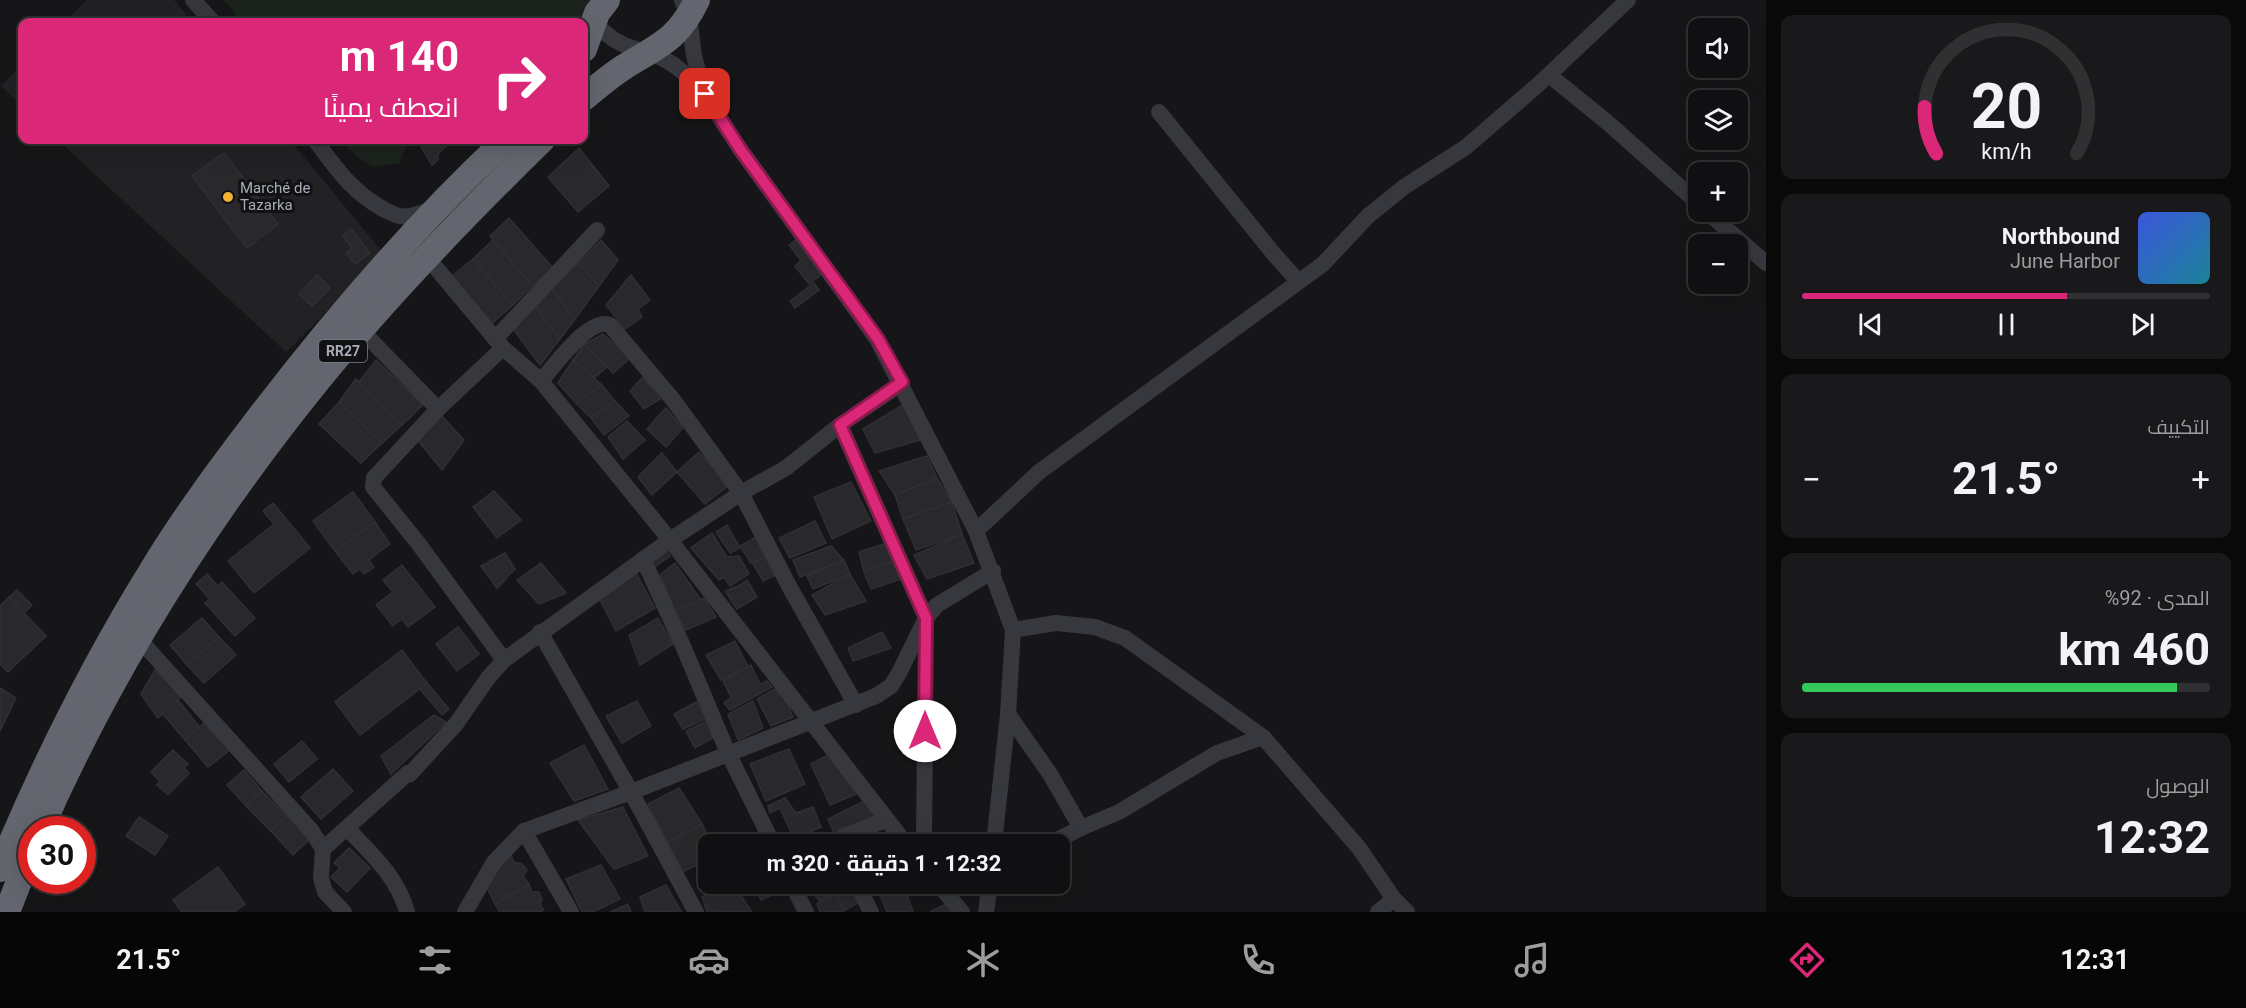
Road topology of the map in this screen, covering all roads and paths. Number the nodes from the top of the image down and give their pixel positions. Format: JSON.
{"nodes":[{"id":1,"x":193,"y":0,"type":"edge"},
{"id":2,"x":607,"y":0,"type":"edge"},
{"id":3,"x":1628,"y":0,"type":"edge"},
{"id":4,"x":689,"y":5,"type":"edge"},
{"id":5,"x":209,"y":18,"type":"edge"},
{"id":6,"x":593,"y":23,"type":"junction"},
{"id":7,"x":588,"y":37,"type":"edge"},
{"id":8,"x":649,"y":53,"type":"junction"},
{"id":9,"x":1548,"y":75,"type":"junction"},
{"id":10,"x":705,"y":94,"type":"junction"},
{"id":11,"x":588,"y":95,"type":"edge"},
{"id":12,"x":1159,"y":112,"type":"dead end"},
{"id":13,"x":318,"y":144,"type":"edge"},
{"id":14,"x":502,"y":144,"type":"edge"},
{"id":15,"x":538,"y":144,"type":"edge"},
{"id":16,"x":1688,"y":194,"type":"edge"},
{"id":17,"x":441,"y":205,"type":"junction"},
{"id":18,"x":1719,"y":222,"type":"edge"},
{"id":19,"x":597,"y":230,"type":"dead end"},
{"id":20,"x":427,"y":257,"type":"junction"},
{"id":21,"x":1766,"y":263,"type":"edge"},
{"id":22,"x":1298,"y":281,"type":"junction"},
{"id":23,"x":361,"y":330,"type":"junction"},
{"id":24,"x":499,"y":343,"type":"junction"},
{"id":25,"x":541,"y":381,"type":"junction"},
{"id":26,"x":902,"y":382,"type":"junction"},
{"id":27,"x":438,"y":409,"type":"junction"},
{"id":28,"x":840,"y":425,"type":"junction"},
{"id":29,"x":741,"y":493,"type":"junction"},
{"id":30,"x":976,"y":531,"type":"junction"},
{"id":31,"x":670,"y":540,"type":"junction"},
{"id":32,"x":643,"y":559,"type":"junction"},
{"id":33,"x":993,"y":571,"type":"junction"},
{"id":34,"x":926,"y":618,"type":"junction"},
{"id":35,"x":1013,"y":630,"type":"junction"},
{"id":36,"x":540,"y":632,"type":"junction"},
{"id":37,"x":138,"y":638,"type":"junction"},
{"id":38,"x":504,"y":660,"type":"junction"},
{"id":39,"x":856,"y":705,"type":"junction"},
{"id":40,"x":1008,"y":714,"type":"junction"},
{"id":41,"x":811,"y":721,"type":"junction"},
{"id":42,"x":1263,"y":737,"type":"junction"},
{"id":43,"x":728,"y":753,"type":"junction"},
{"id":44,"x":631,"y":792,"type":"junction"},
{"id":45,"x":47,"y":816,"type":"edge"},
{"id":46,"x":886,"y":820,"type":"junction"},
{"id":47,"x":346,"y":828,"type":"junction"},
{"id":48,"x":1081,"y":828,"type":"junction"},
{"id":49,"x":524,"y":831,"type":"junction"},
{"id":50,"x":768,"y":834,"type":"edge"},
{"id":51,"x":849,"y":834,"type":"edge"},
{"id":52,"x":898,"y":834,"type":"edge"},
{"id":53,"x":924,"y":834,"type":"edge"},
{"id":54,"x":995,"y":834,"type":"edge"},
{"id":55,"x":1069,"y":834,"type":"edge"},
{"id":56,"x":323,"y":849,"type":"junction"},
{"id":57,"x":1,"y":866,"type":"edge"},
{"id":58,"x":18,"y":885,"type":"edge"},
{"id":59,"x":795,"y":894,"type":"edge"},
{"id":60,"x":862,"y":894,"type":"edge"},
{"id":61,"x":947,"y":894,"type":"edge"},
{"id":62,"x":989,"y":894,"type":"edge"},
{"id":63,"x":1394,"y":899,"type":"junction"},
{"id":64,"x":799,"y":910,"type":"edge"},
{"id":65,"x":8,"y":912,"type":"edge"},
{"id":66,"x":344,"y":912,"type":"edge"},
{"id":67,"x":408,"y":912,"type":"edge"},
{"id":68,"x":465,"y":912,"type":"edge"},
{"id":69,"x":571,"y":912,"type":"edge"},
{"id":70,"x":696,"y":912,"type":"edge"},
{"id":71,"x":871,"y":912,"type":"edge"},
{"id":72,"x":962,"y":912,"type":"edge"},
{"id":73,"x":986,"y":912,"type":"edge"},
{"id":74,"x":1378,"y":912,"type":"edge"},
{"id":75,"x":1407,"y":912,"type":"edge"}],
"edges":[{"from":1,"to":5,"type":"street"},
{"from":2,"to":6,"type":"highway"},
{"from":3,"to":9,"type":"street"},
{"from":4,"to":8,"type":"highway"},
{"from":4,"to":10,"type":"street"},
{"from":6,"to":7,"type":"highway"},
{"from":6,"to":8,"type":"street"},
{"from":8,"to":10,"type":"street"},
{"from":8,"to":11,"type":"highway"},
{"from":9,"to":16,"type":"street"},
{"from":9,"to":22,"type":"street"},
{"from":10,"to":26,"type":"street"},
{"from":12,"to":22,"type":"street"},
{"from":13,"to":17,"type":"street"},
{"from":14,"to":17,"type":"highway","number":"RR27"},
{"from":15,"to":20,"type":"highway","number":"RR27"},
{"from":17,"to":57,"type":"highway","number":"RR27"},
{"from":18,"to":21,"type":"street"},
{"from":19,"to":24,"type":"street"},
{"from":20,"to":23,"type":"highway","number":"RR27"},
{"from":20,"to":24,"type":"street"},
{"from":22,"to":30,"type":"street"},
{"from":23,"to":27,"type":"street"},
{"from":23,"to":37,"type":"highway","number":"RR27"},
{"from":24,"to":25,"type":"street"},
{"from":24,"to":27,"type":"street"},
{"from":25,"to":29,"type":"street"},
{"from":25,"to":31,"type":"street"},
{"from":26,"to":28,"type":"street"},
{"from":26,"to":30,"type":"street"},
{"from":27,"to":38,"type":"street"},
{"from":28,"to":29,"type":"street"},
{"from":28,"to":34,"type":"street"},
{"from":29,"to":31,"type":"street"},
{"from":29,"to":39,"type":"street"},
{"from":30,"to":33,"type":"street"},
{"from":31,"to":32,"type":"street"},
{"from":31,"to":41,"type":"street"},
{"from":32,"to":36,"type":"street"},
{"from":32,"to":43,"type":"street"},
{"from":33,"to":34,"type":"street"},
{"from":33,"to":35,"type":"street"},
{"from":34,"to":39,"type":"street"},
{"from":34,"to":53,"type":"street"},
{"from":35,"to":40,"type":"street"},
{"from":35,"to":42,"type":"street"},
{"from":36,"to":38,"type":"street"},
{"from":36,"to":44,"type":"street"},
{"from":37,"to":45,"type":"highway","number":"RR27"},
{"from":37,"to":56,"type":"street"},
{"from":38,"to":47,"type":"street"},
{"from":39,"to":41,"type":"street"},
{"from":40,"to":48,"type":"street"},
{"from":40,"to":54,"type":"street"},
{"from":41,"to":43,"type":"street"},
{"from":41,"to":46,"type":"street"},
{"from":42,"to":48,"type":"street"},
{"from":42,"to":63,"type":"street"},
{"from":43,"to":44,"type":"street"},
{"from":43,"to":50,"type":"street"},
{"from":44,"to":49,"type":"street"},
{"from":44,"to":70,"type":"street"},
{"from":46,"to":51,"type":"street"},
{"from":46,"to":52,"type":"street"},
{"from":47,"to":56,"type":"street"},
{"from":47,"to":67,"type":"street"},
{"from":48,"to":55,"type":"street"},
{"from":49,"to":68,"type":"street"},
{"from":49,"to":69,"type":"street"},
{"from":56,"to":66,"type":"street"},
{"from":58,"to":65,"type":"highway"},
{"from":59,"to":64,"type":"street"},
{"from":60,"to":71,"type":"street"},
{"from":61,"to":72,"type":"street"},
{"from":62,"to":73,"type":"street"},
{"from":63,"to":74,"type":"street"},
{"from":63,"to":75,"type":"street"}]}
